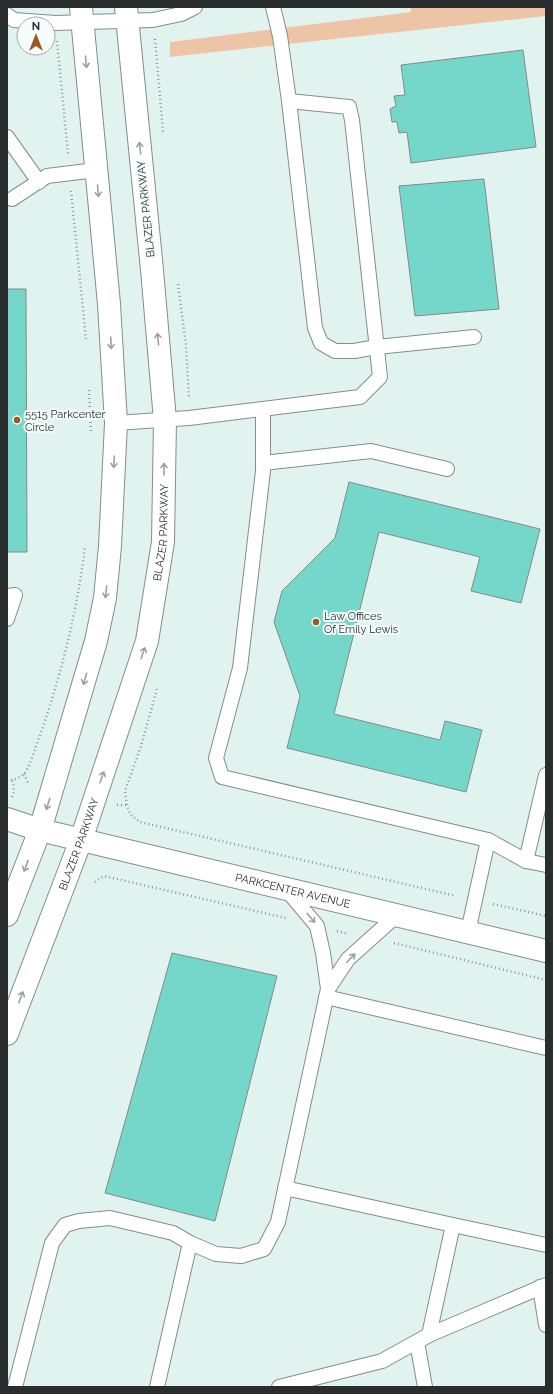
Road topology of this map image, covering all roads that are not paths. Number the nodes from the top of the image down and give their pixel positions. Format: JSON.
{"nodes":[{"id":1,"x":195,"y":7,"type":"edge"},
{"id":2,"x":273,"y":7,"type":"edge"},
{"id":3,"x":126,"y":14,"type":"edge"},
{"id":4,"x":7,"y":15,"type":"edge"},
{"id":5,"x":82,"y":15,"type":"edge"},
{"id":6,"x":289,"y":101,"type":"junction"},
{"id":7,"x":7,"y":137,"type":"edge"},
{"id":8,"x":96,"y":170,"type":"junction"},
{"id":9,"x":39,"y":182,"type":"junction"},
{"id":10,"x":12,"y":199,"type":"dead end"},
{"id":11,"x":474,"y":337,"type":"dead end"},
{"id":12,"x":377,"y":348,"type":"junction"},
{"id":13,"x":263,"y":409,"type":"junction"},
{"id":14,"x":165,"y":420,"type":"junction"},
{"id":15,"x":116,"y":423,"type":"junction"},
{"id":16,"x":263,"y":463,"type":"junction"},
{"id":17,"x":446,"y":469,"type":"dead end"},
{"id":18,"x":7,"y":596,"type":"edge"},
{"id":19,"x":7,"y":619,"type":"edge"},
{"id":20,"x":546,"y":775,"type":"edge"},
{"id":21,"x":7,"y":819,"type":"edge"},
{"id":22,"x":40,"y":830,"type":"junction"},
{"id":23,"x":81,"y":840,"type":"junction"},
{"id":24,"x":488,"y":840,"type":"junction"},
{"id":25,"x":526,"y":861,"type":"junction"},
{"id":26,"x":546,"y":865,"type":"edge"},
{"id":27,"x":285,"y":889,"type":"junction"},
{"id":28,"x":7,"y":915,"type":"edge"},
{"id":29,"x":397,"y":915,"type":"junction"},
{"id":30,"x":468,"y":932,"type":"junction"},
{"id":31,"x":546,"y":951,"type":"edge"},
{"id":32,"x":327,"y":993,"type":"junction"},
{"id":33,"x":7,"y":1034,"type":"edge"},
{"id":34,"x":546,"y":1048,"type":"edge"},
{"id":35,"x":285,"y":1188,"type":"junction"},
{"id":36,"x":453,"y":1225,"type":"junction"},
{"id":37,"x":190,"y":1243,"type":"junction"},
{"id":38,"x":546,"y":1245,"type":"edge"},
{"id":39,"x":543,"y":1286,"type":"edge"},
{"id":40,"x":546,"y":1325,"type":"edge"},
{"id":41,"x":423,"y":1339,"type":"junction"},
{"id":42,"x":14,"y":1387,"type":"edge"},
{"id":43,"x":157,"y":1387,"type":"edge"},
{"id":44,"x":279,"y":1387,"type":"edge"},
{"id":45,"x":425,"y":1387,"type":"edge"}],
"edges":[{"from":1,"to":3,"type":"lane"},
{"from":2,"to":6,"type":"lane"},
{"from":3,"to":5,"type":"lane"},
{"from":14,"to":3,"type":"street","name":"BLAZER PARKWAY","one_way":true},
{"from":4,"to":5,"type":"lane"},
{"from":5,"to":8,"type":"street","one_way":true},
{"from":6,"to":12,"type":"lane"},
{"from":6,"to":12,"type":"lane"},
{"from":7,"to":9,"type":"lane"},
{"from":8,"to":9,"type":"lane"},
{"from":8,"to":15,"type":"street","one_way":true},
{"from":9,"to":10,"type":"lane"},
{"from":11,"to":12,"type":"lane"},
{"from":12,"to":13,"type":"lane"},
{"from":13,"to":14,"type":"lane"},
{"from":13,"to":16,"type":"lane"},
{"from":14,"to":15,"type":"lane"},
{"from":23,"to":14,"type":"street","name":"BLAZER PARKWAY","one_way":true},
{"from":15,"to":22,"type":"street","one_way":true},
{"from":16,"to":17,"type":"lane"},
{"from":16,"to":24,"type":"lane"},
{"from":18,"to":19,"type":"lane"},
{"from":20,"to":25,"type":"lane"},
{"from":21,"to":22,"type":"street","name":"PARKCENTER AVENUE"},
{"from":22,"to":23,"type":"street","name":"PARKCENTER AVENUE"},
{"from":22,"to":28,"type":"street","one_way":true},
{"from":23,"to":27,"type":"street","name":"PARKCENTER AVENUE"},
{"from":33,"to":23,"type":"street","name":"BLAZER PARKWAY","one_way":true},
{"from":24,"to":25,"type":"lane"},
{"from":24,"to":30,"type":"lane"},
{"from":25,"to":26,"type":"lane"},
{"from":27,"to":29,"type":"street","name":"PARKCENTER AVENUE"},
{"from":27,"to":32,"type":"lane","one_way":true},
{"from":29,"to":30,"type":"street","name":"PARKCENTER AVENUE"},
{"from":32,"to":29,"type":"lane","one_way":true},
{"from":30,"to":31,"type":"street","name":"PARKCENTER AVENUE"},
{"from":32,"to":34,"type":"lane"},
{"from":32,"to":35,"type":"lane"},
{"from":35,"to":36,"type":"lane"},
{"from":35,"to":37,"type":"lane"},
{"from":36,"to":38,"type":"lane"},
{"from":36,"to":41,"type":"lane"},
{"from":37,"to":42,"type":"lane"},
{"from":37,"to":43,"type":"lane"},
{"from":39,"to":40,"type":"lane"},
{"from":39,"to":41,"type":"lane"},
{"from":41,"to":44,"type":"lane"},
{"from":41,"to":45,"type":"lane"}]}
